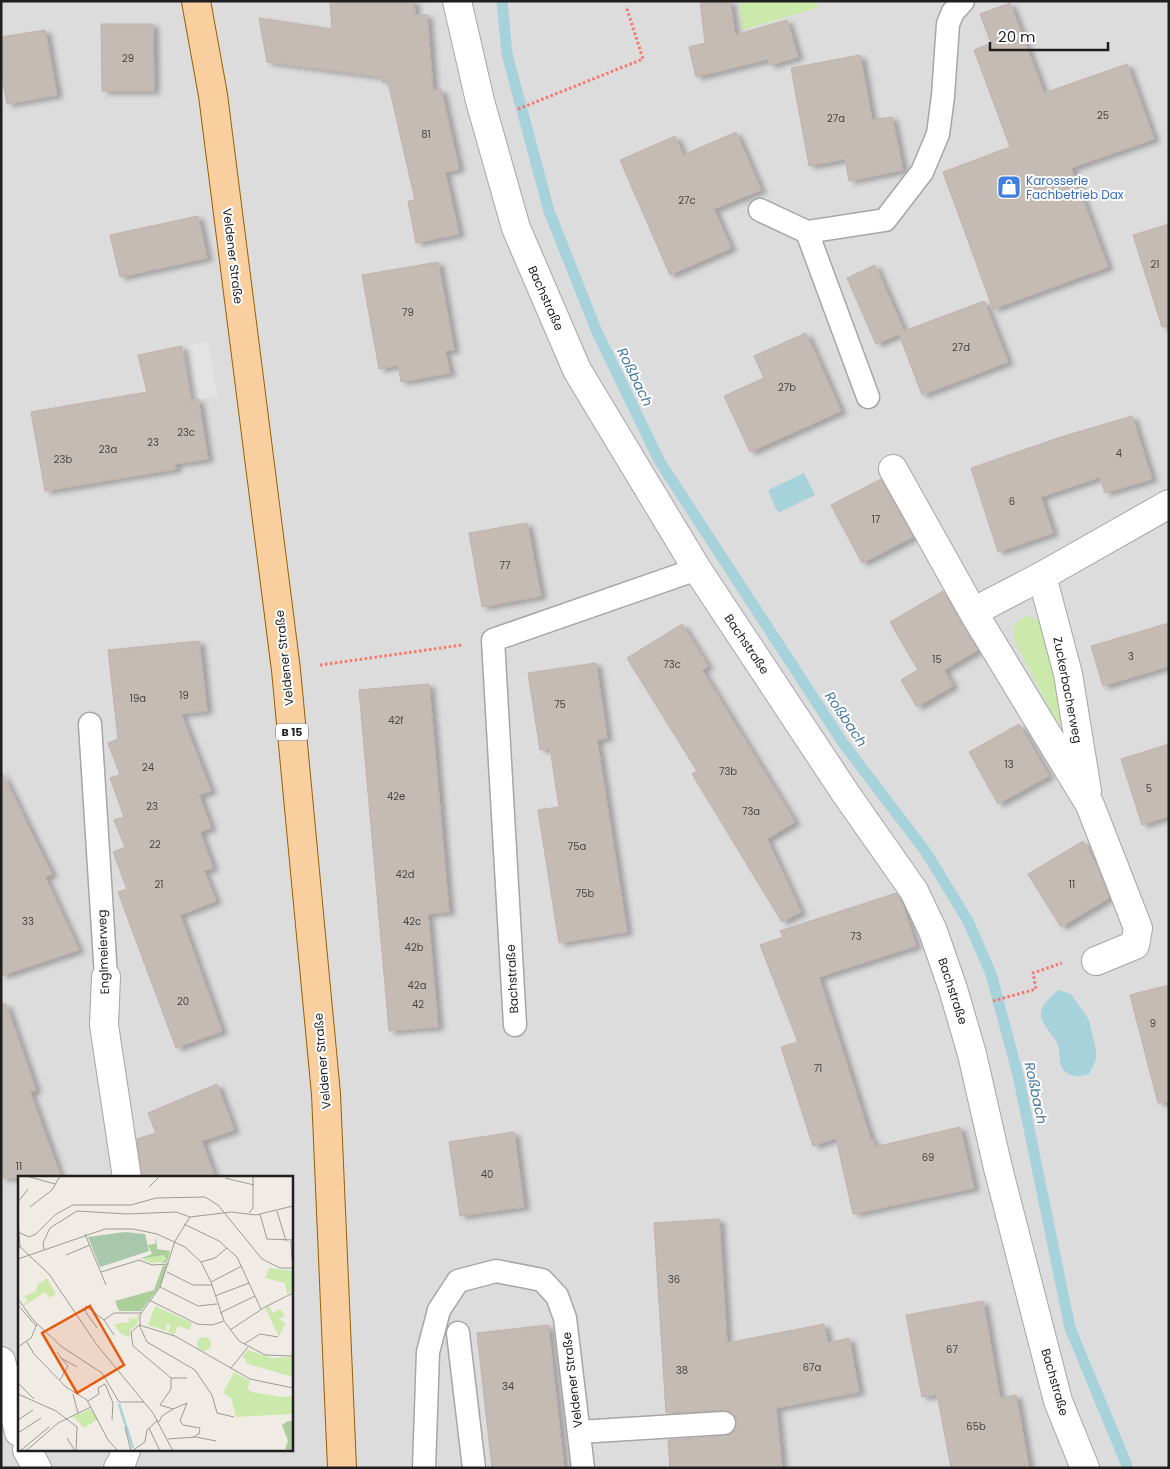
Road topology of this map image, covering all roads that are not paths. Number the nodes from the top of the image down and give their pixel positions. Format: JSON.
{"nodes":[{"id":1,"x":196,"y":1,"type":"edge"},
{"id":2,"x":457,"y":1,"type":"edge"},
{"id":3,"x":963,"y":1,"type":"edge"},
{"id":4,"x":760,"y":210,"type":"dead end"},
{"id":5,"x":807,"y":232,"type":"junction"},
{"id":6,"x":868,"y":397,"type":"dead end"},
{"id":7,"x":893,"y":470,"type":"dead end"},
{"id":8,"x":1169,"y":504,"type":"edge"},
{"id":9,"x":697,"y":569,"type":"junction"},
{"id":10,"x":1042,"y":576,"type":"junction"},
{"id":11,"x":973,"y":612,"type":"junction"},
{"id":12,"x":90,"y":724,"type":"dead end"},
{"id":13,"x":1090,"y":804,"type":"junction"},
{"id":14,"x":1096,"y":961,"type":"road end"},
{"id":15,"x":106,"y":977,"type":"joint"},
{"id":16,"x":515,"y":1025,"type":"dead end"},
{"id":17,"x":128,"y":1176,"type":"edge"},
{"id":18,"x":458,"y":1333,"type":"dead end"},
{"id":19,"x":1,"y":1361,"type":"edge"},
{"id":20,"x":724,"y":1423,"type":"dead end"},
{"id":21,"x":18,"y":1428,"type":"edge"},
{"id":22,"x":579,"y":1432,"type":"junction"},
{"id":23,"x":28,"y":1452,"type":"edge"},
{"id":24,"x":125,"y":1452,"type":"edge"},
{"id":25,"x":37,"y":1468,"type":"edge"},
{"id":26,"x":118,"y":1468,"type":"edge"},
{"id":27,"x":342,"y":1468,"type":"edge"},
{"id":28,"x":424,"y":1468,"type":"edge"},
{"id":29,"x":474,"y":1468,"type":"edge"},
{"id":30,"x":583,"y":1468,"type":"edge"},
{"id":31,"x":1085,"y":1468,"type":"edge"}],
"edges":[{"from":1,"to":27,"type":"main road","name":"Veldener Straße","number":"B 15"},
{"from":2,"to":9,"type":"street","name":"Bachstraße"},
{"from":3,"to":5,"type":"lane"},
{"from":4,"to":5,"type":"lane"},
{"from":5,"to":6,"type":"lane"},
{"from":7,"to":11,"type":"street","name":"Zuckerbacherweg"},
{"from":8,"to":10,"type":"street"},
{"from":9,"to":16,"type":"lane","name":"Bachstraße"},
{"from":9,"to":31,"type":"street","name":"Bachstraße"},
{"from":10,"to":11,"type":"street"},
{"from":10,"to":13,"type":"street","name":"Zuckerbacherweg"},
{"from":11,"to":13,"type":"street","name":"Zuckerbacherweg"},
{"from":12,"to":15,"type":"lane","name":"Englmeierweg"},
{"from":13,"to":14,"type":"street","name":"Zuckerbacherweg"},
{"from":15,"to":17,"type":"street","name":"Englmeierweg"},
{"from":18,"to":29,"type":"lane"},
{"from":19,"to":21,"type":"street"},
{"from":20,"to":22,"type":"lane"},
{"from":22,"to":28,"type":"lane","name":"Veldener Straße"},
{"from":22,"to":30,"type":"lane","name":"Veldener Straße"},
{"from":23,"to":25,"type":"street"},
{"from":24,"to":26,"type":"street"}]}
